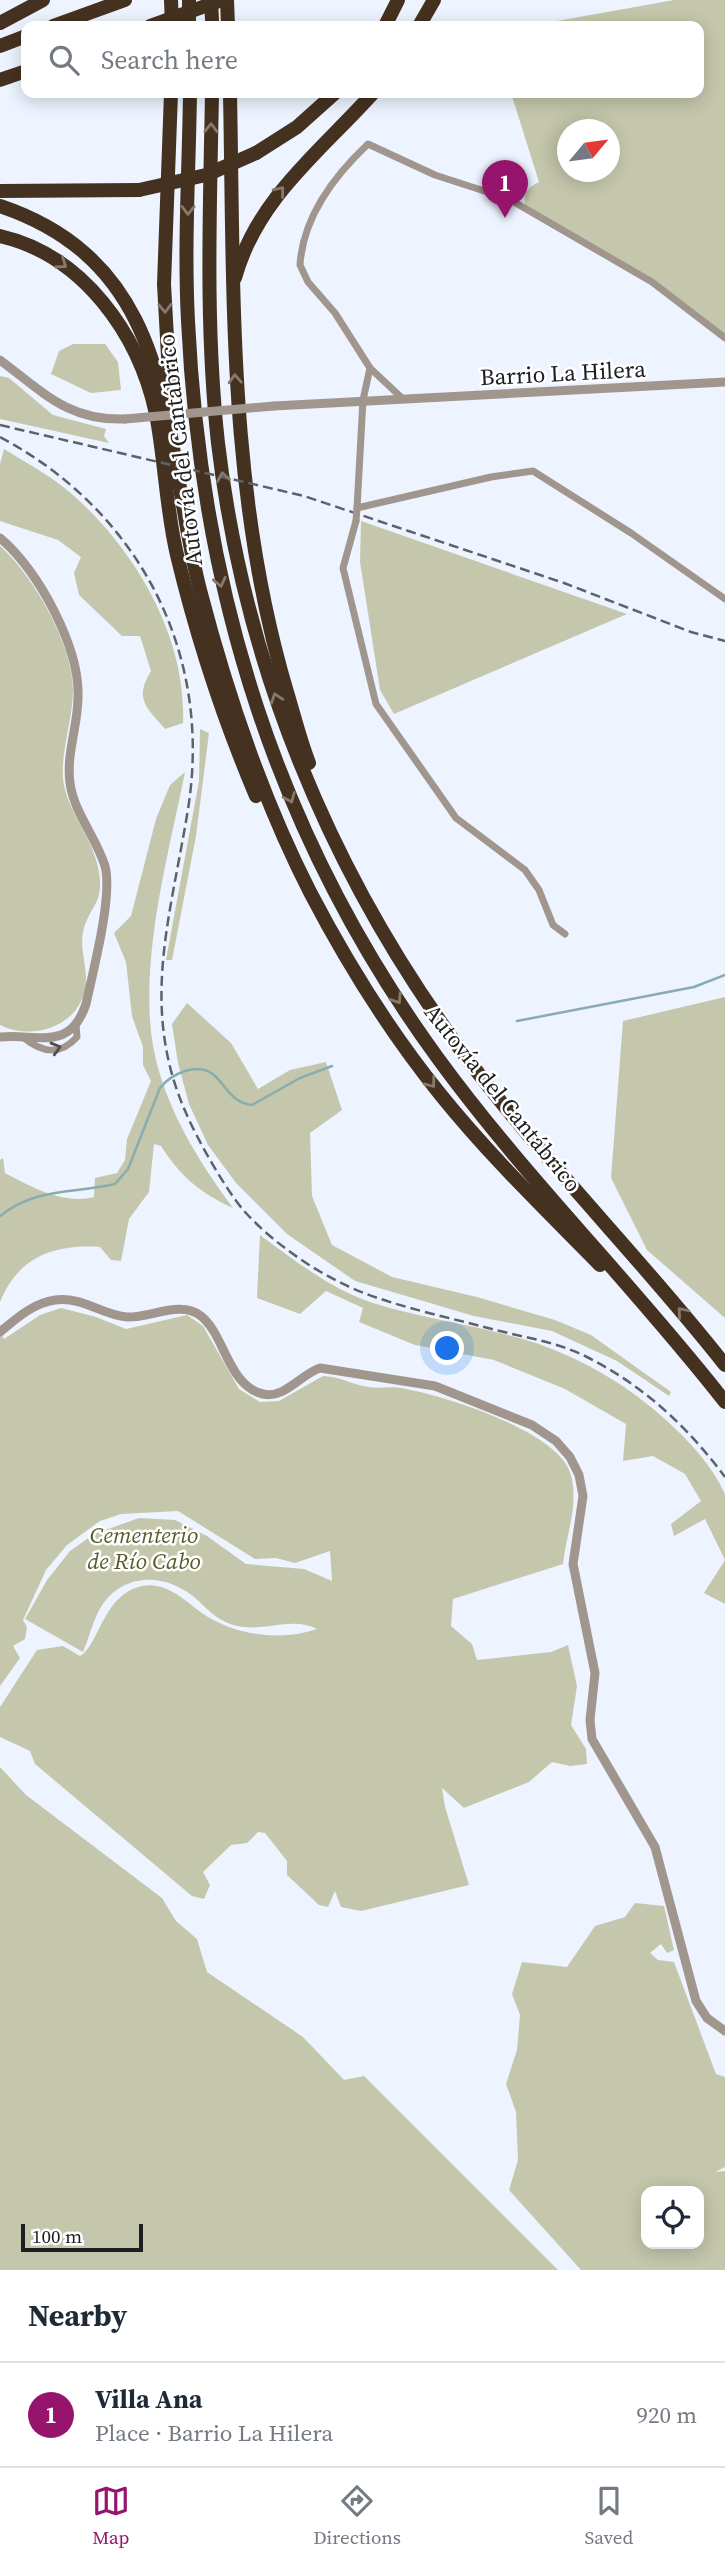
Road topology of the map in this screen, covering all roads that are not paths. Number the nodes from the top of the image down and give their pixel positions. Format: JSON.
{"nodes":[{"id":1,"x":43,"y":0,"type":"edge"},
{"id":2,"x":125,"y":0,"type":"edge"},
{"id":3,"x":171,"y":0,"type":"edge"},
{"id":4,"x":189,"y":0,"type":"edge"},
{"id":5,"x":211,"y":0,"type":"edge"},
{"id":6,"x":222,"y":0,"type":"edge"},
{"id":7,"x":227,"y":0,"type":"edge"},
{"id":8,"x":398,"y":0,"type":"edge"},
{"id":9,"x":434,"y":0,"type":"edge"},
{"id":10,"x":67,"y":21,"type":"edge"},
{"id":11,"x":164,"y":21,"type":"edge"},
{"id":12,"x":172,"y":21,"type":"edge"},
{"id":13,"x":189,"y":21,"type":"edge"},
{"id":14,"x":212,"y":21,"type":"edge"},
{"id":15,"x":228,"y":21,"type":"edge"},
{"id":16,"x":388,"y":21,"type":"edge"},
{"id":17,"x":422,"y":21,"type":"edge"},
{"id":18,"x":0,"y":23,"type":"edge"},
{"id":19,"x":21,"y":38,"type":"edge"},
{"id":20,"x":0,"y":46,"type":"edge"},
{"id":21,"x":21,"y":73,"type":"edge"},
{"id":22,"x":0,"y":80,"type":"edge"},
{"id":23,"x":171,"y":98,"type":"edge"},
{"id":24,"x":190,"y":98,"type":"edge"},
{"id":25,"x":212,"y":98,"type":"edge"},
{"id":26,"x":230,"y":98,"type":"edge"},
{"id":27,"x":329,"y":98,"type":"edge"},
{"id":28,"x":368,"y":98,"type":"edge"},
{"id":29,"x":0,"y":191,"type":"edge"},
{"id":30,"x":0,"y":206,"type":"edge"},
{"id":31,"x":0,"y":236,"type":"edge"},
{"id":32,"x":232,"y":321,"type":"junction"},
{"id":33,"x":725,"y":338,"type":"edge"},
{"id":34,"x":0,"y":360,"type":"edge"},
{"id":35,"x":370,"y":368,"type":"junction"},
{"id":36,"x":725,"y":382,"type":"edge"},
{"id":37,"x":403,"y":399,"type":"junction"},
{"id":38,"x":363,"y":400,"type":"junction"},
{"id":39,"x":176,"y":460,"type":"junction"},
{"id":40,"x":358,"y":508,"type":"junction"},
{"id":41,"x":0,"y":538,"type":"edge"},
{"id":42,"x":725,"y":599,"type":"edge"},
{"id":43,"x":565,"y":934,"type":"dead end"},
{"id":44,"x":425,"y":999,"type":"junction"},
{"id":45,"x":0,"y":1037,"type":"edge"},
{"id":46,"x":409,"y":1054,"type":"junction"},
{"id":47,"x":0,"y":1332,"type":"edge"},
{"id":48,"x":725,"y":1364,"type":"edge"},
{"id":49,"x":725,"y":1403,"type":"edge"},
{"id":50,"x":725,"y":2031,"type":"edge"}],
"edges":[{"from":1,"to":18,"type":"highway"},
{"from":2,"to":10,"type":"highway"},
{"from":3,"to":12,"type":"highway","bridge":true},
{"from":4,"to":13,"type":"highway","bridge":true},
{"from":5,"to":14,"type":"highway","bridge":true},
{"from":6,"to":11,"type":"highway"},
{"from":7,"to":15,"type":"highway"},
{"from":8,"to":16,"type":"highway"},
{"from":9,"to":17,"type":"highway"},
{"from":19,"to":20,"type":"highway"},
{"from":21,"to":22,"type":"highway"},
{"from":23,"to":39,"type":"highway","one_way":true},
{"from":24,"to":49,"type":"highway","name":"Autovía del Cantábrico","one_way":true},
{"from":44,"to":25,"type":"highway","name":"Autovía del Cantábrico","one_way":true},
{"from":26,"to":32,"type":"highway"},
{"from":27,"to":29,"type":"highway","bridge":true},
{"from":32,"to":28,"type":"highway","one_way":true},
{"from":30,"to":39,"type":"highway"},
{"from":31,"to":46,"type":"highway","one_way":true},
{"from":44,"to":32,"type":"highway","one_way":true},
{"from":33,"to":35,"type":"street"},
{"from":34,"to":38,"type":"street","name":"Barrio La Hilera","bridge":true},
{"from":35,"to":37,"type":"street"},
{"from":35,"to":38,"type":"street"},
{"from":36,"to":37,"type":"street","name":"Barrio La Hilera"},
{"from":37,"to":38,"type":"street","name":"Barrio La Hilera"},
{"from":38,"to":40,"type":"street"},
{"from":39,"to":46,"type":"highway"},
{"from":40,"to":42,"type":"street"},
{"from":40,"to":43,"type":"street","bridge":true},
{"from":41,"to":45,"type":"street"},
{"from":48,"to":44,"type":"highway","name":"Autovía del Cantábrico","one_way":true},
{"from":46,"to":49,"type":"highway","one_way":true},
{"from":47,"to":50,"type":"street"}]}
